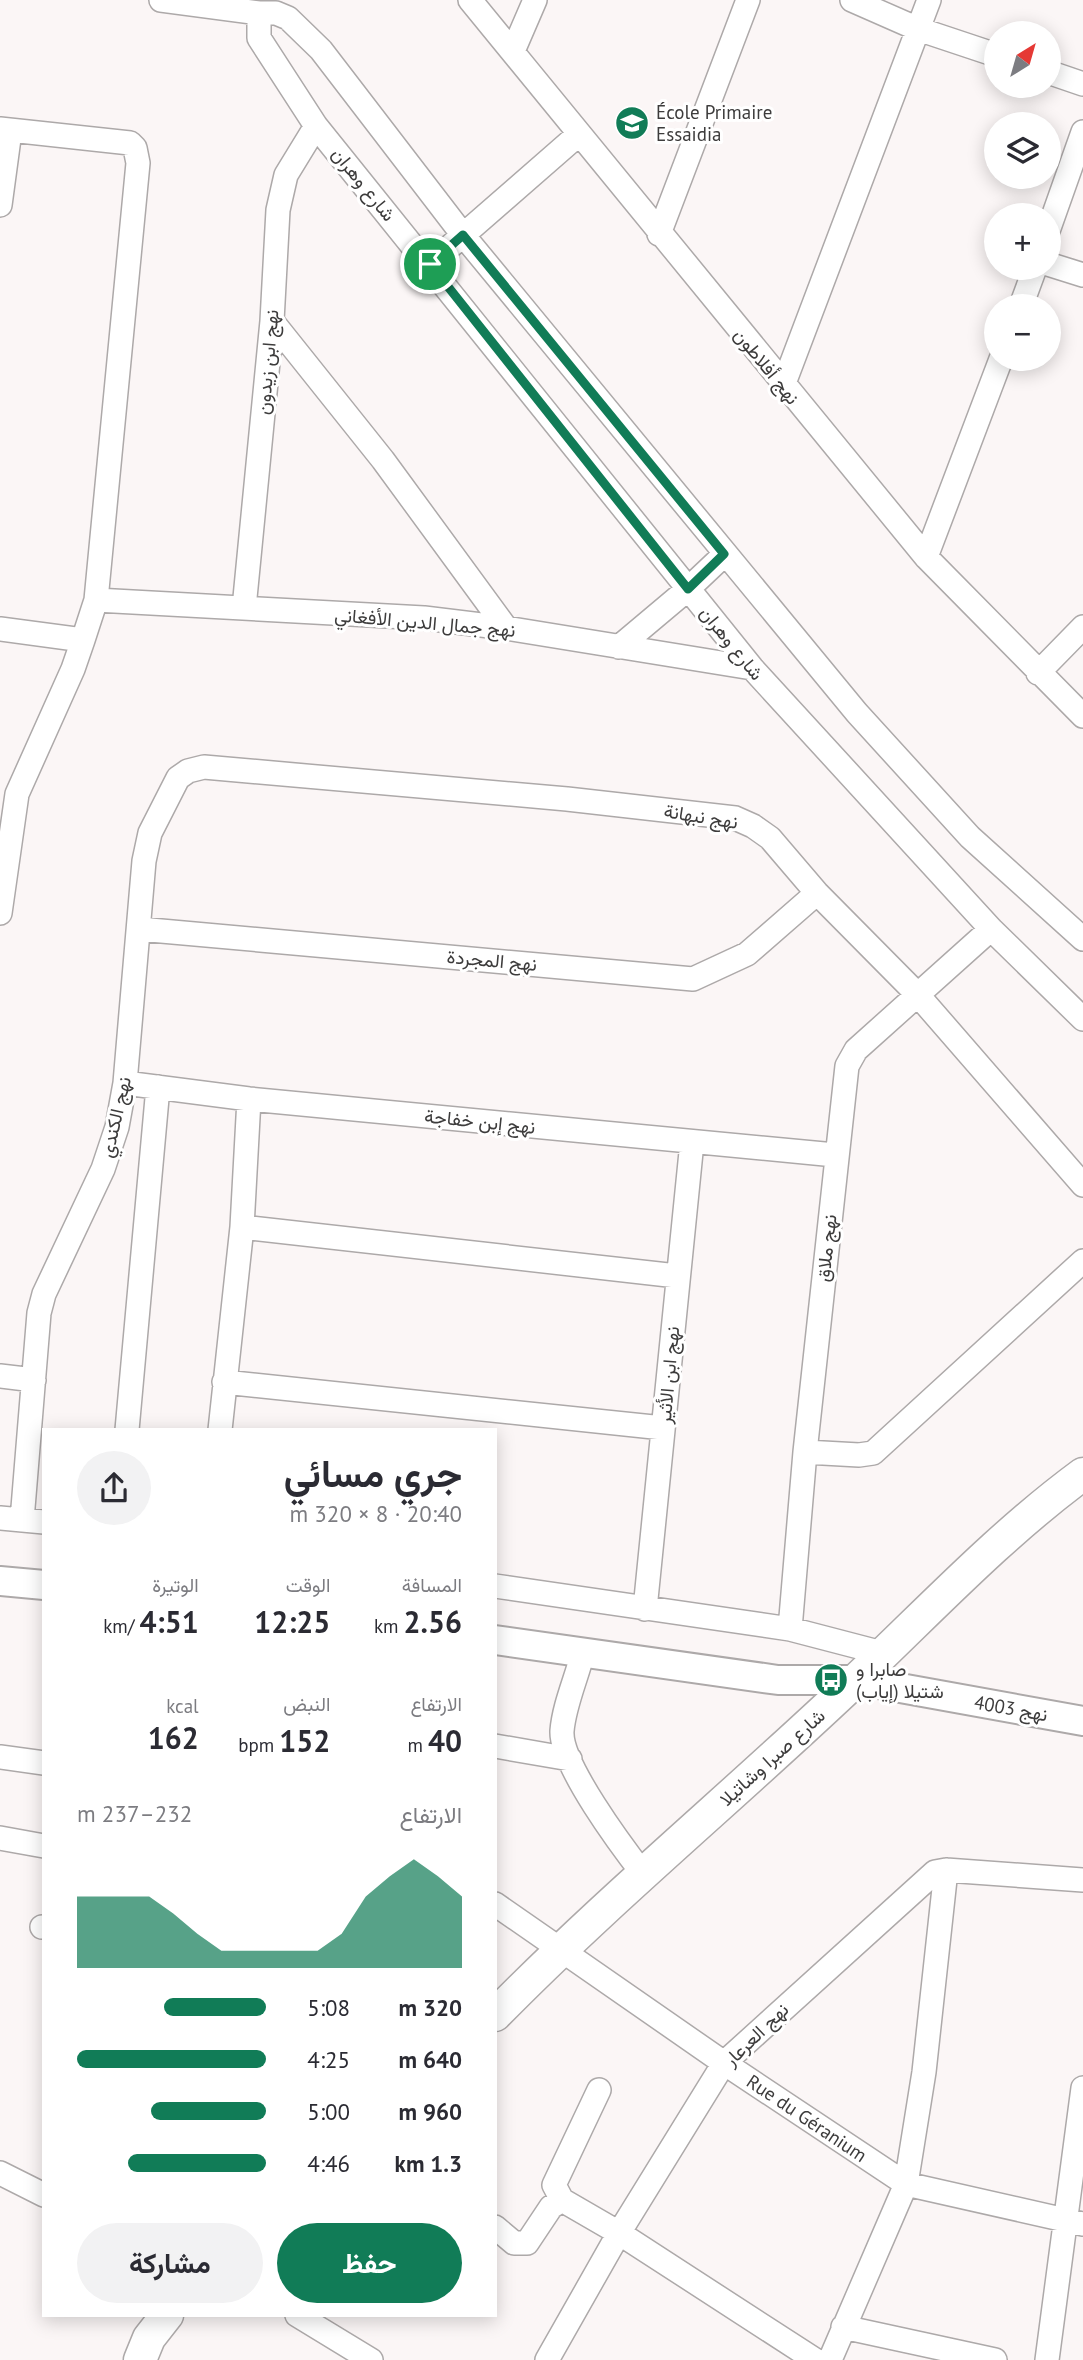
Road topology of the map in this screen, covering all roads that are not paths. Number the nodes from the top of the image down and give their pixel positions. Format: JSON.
{"nodes":[{"id":1,"x":470,"y":0,"type":"edge"},
{"id":2,"x":535,"y":0,"type":"edge"},
{"id":3,"x":748,"y":0,"type":"edge"},
{"id":4,"x":852,"y":0,"type":"edge"},
{"id":5,"x":929,"y":0,"type":"edge"},
{"id":6,"x":169,"y":1,"type":"edge"},
{"id":7,"x":259,"y":13,"type":"junction"},
{"id":8,"x":918,"y":29,"type":"junction"},
{"id":9,"x":513,"y":51,"type":"junction"},
{"id":10,"x":984,"y":51,"type":"edge"},
{"id":11,"x":1061,"y":76,"type":"edge"},
{"id":12,"x":1083,"y":83,"type":"edge"},
{"id":13,"x":316,"y":126,"type":"junction"},
{"id":14,"x":5,"y":130,"type":"edge"},
{"id":15,"x":1083,"y":132,"type":"edge"},
{"id":16,"x":579,"y":134,"type":"junction"},
{"id":17,"x":1058,"y":203,"type":"edge"},
{"id":18,"x":0,"y":205,"type":"edge"},
{"id":19,"x":659,"y":234,"type":"junction"},
{"id":20,"x":463,"y":235,"type":"junction"},
{"id":21,"x":430,"y":264,"type":"junction"},
{"id":22,"x":1061,"y":268,"type":"edge"},
{"id":23,"x":1083,"y":275,"type":"edge"},
{"id":24,"x":272,"y":321,"type":"junction"},
{"id":25,"x":996,"y":371,"type":"edge"},
{"id":26,"x":783,"y":386,"type":"junction"},
{"id":27,"x":724,"y":554,"type":"junction"},
{"id":28,"x":926,"y":557,"type":"junction"},
{"id":29,"x":688,"y":589,"type":"junction"},
{"id":30,"x":96,"y":600,"type":"junction"},
{"id":31,"x":244,"y":608,"type":"junction"},
{"id":32,"x":1083,"y":627,"type":"edge"},
{"id":33,"x":506,"y":628,"type":"junction"},
{"id":34,"x":0,"y":629,"type":"edge"},
{"id":35,"x":82,"y":640,"type":"junction"},
{"id":36,"x":619,"y":647,"type":"junction"},
{"id":37,"x":752,"y":668,"type":"junction"},
{"id":38,"x":1038,"y":673,"type":"junction"},
{"id":39,"x":1083,"y":716,"type":"edge"},
{"id":40,"x":204,"y":767,"type":"joint"},
{"id":41,"x":9,"y":793,"type":"edge"},
{"id":42,"x":817,"y":893,"type":"junction"},
{"id":43,"x":0,"y":913,"type":"edge"},
{"id":44,"x":139,"y":929,"type":"junction"},
{"id":45,"x":990,"y":929,"type":"junction"},
{"id":46,"x":1083,"y":939,"type":"edge"},
{"id":47,"x":917,"y":994,"type":"junction"},
{"id":48,"x":1083,"y":1019,"type":"edge"},
{"id":49,"x":125,"y":1083,"type":"junction"},
{"id":50,"x":158,"y":1087,"type":"junction"},
{"id":51,"x":249,"y":1099,"type":"junction"},
{"id":52,"x":692,"y":1142,"type":"junction"},
{"id":53,"x":835,"y":1155,"type":"junction"},
{"id":54,"x":1083,"y":1185,"type":"edge"},
{"id":55,"x":242,"y":1227,"type":"junction"},
{"id":56,"x":1083,"y":1261,"type":"edge"},
{"id":57,"x":677,"y":1276,"type":"junction"},
{"id":58,"x":0,"y":1376,"type":"edge"},
{"id":59,"x":34,"y":1380,"type":"junction"},
{"id":60,"x":224,"y":1382,"type":"junction"},
{"id":61,"x":127,"y":1428,"type":"edge"},
{"id":62,"x":220,"y":1428,"type":"edge"},
{"id":63,"x":663,"y":1428,"type":"junction"},
{"id":64,"x":805,"y":1452,"type":"junction"},
{"id":65,"x":1083,"y":1474,"type":"edge"},
{"id":66,"x":22,"y":1520,"type":"edge"},
{"id":67,"x":0,"y":1581,"type":"edge"},
{"id":68,"x":42,"y":1585,"type":"edge"},
{"id":69,"x":497,"y":1586,"type":"edge"},
{"id":70,"x":646,"y":1609,"type":"junction"},
{"id":71,"x":790,"y":1629,"type":"junction"},
{"id":72,"x":497,"y":1640,"type":"edge"},
{"id":73,"x":583,"y":1652,"type":"junction"},
{"id":74,"x":882,"y":1653,"type":"junction"},
{"id":75,"x":856,"y":1680,"type":"junction"},
{"id":76,"x":1083,"y":1721,"type":"edge"},
{"id":77,"x":497,"y":1746,"type":"edge"},
{"id":78,"x":0,"y":1757,"type":"edge"},
{"id":79,"x":570,"y":1759,"type":"junction"},
{"id":80,"x":42,"y":1763,"type":"edge"},
{"id":81,"x":0,"y":1838,"type":"edge"},
{"id":82,"x":42,"y":1846,"type":"edge"},
{"id":83,"x":946,"y":1870,"type":"junction"},
{"id":84,"x":644,"y":1875,"type":"junction"},
{"id":85,"x":1083,"y":1880,"type":"edge"},
{"id":86,"x":497,"y":1905,"type":"edge"},
{"id":87,"x":559,"y":1950,"type":"junction"},
{"id":88,"x":497,"y":2013,"type":"edge"},
{"id":89,"x":724,"y":2063,"type":"junction"},
{"id":90,"x":1083,"y":2088,"type":"edge"},
{"id":91,"x":599,"y":2090,"type":"dead end"},
{"id":92,"x":0,"y":2172,"type":"edge"},
{"id":93,"x":906,"y":2184,"type":"junction"},
{"id":94,"x":42,"y":2191,"type":"edge"},
{"id":95,"x":562,"y":2200,"type":"junction"},
{"id":96,"x":1074,"y":2223,"type":"edge"},
{"id":97,"x":497,"y":2229,"type":"edge"},
{"id":98,"x":620,"y":2233,"type":"junction"},
{"id":99,"x":133,"y":2317,"type":"edge"},
{"id":100,"x":165,"y":2317,"type":"edge"},
{"id":101,"x":300,"y":2317,"type":"edge"},
{"id":102,"x":844,"y":2327,"type":"junction"},
{"id":103,"x":356,"y":2356,"type":"edge"},
{"id":104,"x":134,"y":2360,"type":"edge"},
{"id":105,"x":140,"y":2360,"type":"edge"},
{"id":106,"x":547,"y":2360,"type":"edge"},
{"id":107,"x":815,"y":2360,"type":"edge"},
{"id":108,"x":830,"y":2360,"type":"edge"},
{"id":109,"x":995,"y":2360,"type":"edge"},
{"id":110,"x":1047,"y":2360,"type":"edge"}],
"edges":[{"from":1,"to":9,"type":"street","name":"نهج أفلاطون"},
{"from":2,"to":9,"type":"street"},
{"from":3,"to":19,"type":"street"},
{"from":4,"to":8,"type":"street"},
{"from":5,"to":8,"type":"street"},
{"from":6,"to":7,"type":"street"},
{"from":7,"to":13,"type":"street","name":"شارع وهران"},
{"from":7,"to":20,"type":"street"},
{"from":8,"to":10,"type":"street"},
{"from":8,"to":26,"type":"street"},
{"from":9,"to":16,"type":"street","name":"نهج أفلاطون"},
{"from":11,"to":12,"type":"street"},
{"from":13,"to":21,"type":"street","name":"شارع وهران"},
{"from":13,"to":24,"type":"street","name":"نهج ابن زيدون"},
{"from":14,"to":18,"type":"street"},
{"from":14,"to":30,"type":"street"},
{"from":15,"to":17,"type":"street"},
{"from":16,"to":19,"type":"street","name":"نهج أفلاطون"},
{"from":16,"to":20,"type":"street"},
{"from":19,"to":26,"type":"street","name":"نهج أفلاطون"},
{"from":20,"to":21,"type":"street"},
{"from":20,"to":27,"type":"street"},
{"from":21,"to":29,"type":"street","name":"شارع وهران"},
{"from":22,"to":23,"type":"street"},
{"from":24,"to":31,"type":"street","name":"نهج ابن زيدون"},
{"from":24,"to":33,"type":"street"},
{"from":25,"to":28,"type":"street"},
{"from":26,"to":28,"type":"street","name":"نهج أفلاطون"},
{"from":27,"to":29,"type":"street"},
{"from":27,"to":46,"type":"street"},
{"from":28,"to":38,"type":"street","name":"نهج أفلاطون"},
{"from":29,"to":36,"type":"street"},
{"from":29,"to":37,"type":"street","name":"شارع وهران"},
{"from":30,"to":31,"type":"street","name":"نهج جمال الدين الأفغاني"},
{"from":30,"to":35,"type":"street"},
{"from":31,"to":33,"type":"street","name":"نهج جمال الدين الأفغاني"},
{"from":32,"to":38,"type":"street"},
{"from":33,"to":36,"type":"street","name":"نهج جمال الدين الأفغاني"},
{"from":34,"to":35,"type":"street"},
{"from":35,"to":41,"type":"street"},
{"from":36,"to":37,"type":"street","name":"نهج جمال الدين الأفغاني"},
{"from":37,"to":45,"type":"street","name":"شارع وهران"},
{"from":38,"to":39,"type":"street","name":"نهج أفلاطون"},
{"from":40,"to":42,"type":"street","name":"نهج نبهانة"},
{"from":40,"to":44,"type":"street","name":"نهج الكندي"},
{"from":41,"to":43,"type":"street"},
{"from":42,"to":44,"type":"street","name":"نهج المجردة"},
{"from":42,"to":47,"type":"street","name":"نهج نبهانة"},
{"from":44,"to":49,"type":"street","name":"نهج الكندي"},
{"from":45,"to":47,"type":"street","name":"نهج ملاق"},
{"from":45,"to":48,"type":"street","name":"شارع وهران"},
{"from":47,"to":53,"type":"street","name":"نهج ملاق"},
{"from":47,"to":54,"type":"street","name":"نهج نبهانة"},
{"from":49,"to":50,"type":"street","name":"نهج إبن خفاجة"},
{"from":49,"to":59,"type":"street","name":"نهج الكندي"},
{"from":50,"to":51,"type":"street","name":"نهج إبن خفاجة"},
{"from":50,"to":61,"type":"street"},
{"from":51,"to":52,"type":"street","name":"نهج إبن خفاجة"},
{"from":51,"to":55,"type":"street"},
{"from":52,"to":53,"type":"street","name":"نهج إبن خفاجة"},
{"from":52,"to":57,"type":"street","name":"نهج ابن الأثير"},
{"from":53,"to":64,"type":"street","name":"نهج ملاق"},
{"from":55,"to":57,"type":"street"},
{"from":55,"to":60,"type":"street"},
{"from":56,"to":64,"type":"street"},
{"from":57,"to":63,"type":"street","name":"نهج ابن الأثير"},
{"from":58,"to":59,"type":"street"},
{"from":59,"to":66,"type":"street","name":"نهج الكندي"},
{"from":60,"to":62,"type":"street"},
{"from":60,"to":63,"type":"street"},
{"from":63,"to":70,"type":"street","name":"نهج ابن الأثير"},
{"from":64,"to":71,"type":"street","name":"نهج ملاق"},
{"from":65,"to":74,"type":"main road","name":"شارع صبرا وشاتيلا"},
{"from":67,"to":68,"type":"street"},
{"from":69,"to":70,"type":"street"},
{"from":70,"to":71,"type":"street"},
{"from":71,"to":74,"type":"street"},
{"from":72,"to":73,"type":"street","name":"نهج 4003"},
{"from":73,"to":75,"type":"street","name":"نهج 4003"},
{"from":73,"to":79,"type":"street"},
{"from":74,"to":75,"type":"main road","name":"شارع صبرا وشاتيلا"},
{"from":75,"to":76,"type":"street","name":"نهج 4003"},
{"from":75,"to":84,"type":"main road","name":"شارع صبرا وشاتيلا"},
{"from":77,"to":79,"type":"street"},
{"from":78,"to":80,"type":"street"},
{"from":79,"to":84,"type":"street"},
{"from":81,"to":82,"type":"street"},
{"from":83,"to":85,"type":"street"},
{"from":83,"to":89,"type":"street","name":"نهج العرعار"},
{"from":83,"to":93,"type":"street"},
{"from":84,"to":87,"type":"main road","name":"شارع صبرا وشاتيلا"},
{"from":86,"to":87,"type":"street","name":"Rue du Géranium"},
{"from":87,"to":88,"type":"main road","name":"شارع صبرا وشاتيلا"},
{"from":87,"to":89,"type":"street","name":"Rue du Géranium"},
{"from":89,"to":93,"type":"street","name":"Rue du Géranium"},
{"from":89,"to":98,"type":"street","name":"نهج العرعار"},
{"from":90,"to":96,"type":"street"},
{"from":91,"to":95,"type":"street"},
{"from":92,"to":94,"type":"street"},
{"from":93,"to":96,"type":"street","name":"Rue du Géranium"},
{"from":93,"to":102,"type":"street"},
{"from":95,"to":97,"type":"street"},
{"from":95,"to":98,"type":"street"},
{"from":96,"to":110,"type":"street"},
{"from":98,"to":106,"type":"street","name":"نهج العرعار"},
{"from":98,"to":107,"type":"street"},
{"from":99,"to":104,"type":"main road"},
{"from":100,"to":105,"type":"main road"},
{"from":101,"to":103,"type":"street"},
{"from":102,"to":108,"type":"street"},
{"from":102,"to":109,"type":"street"}]}
